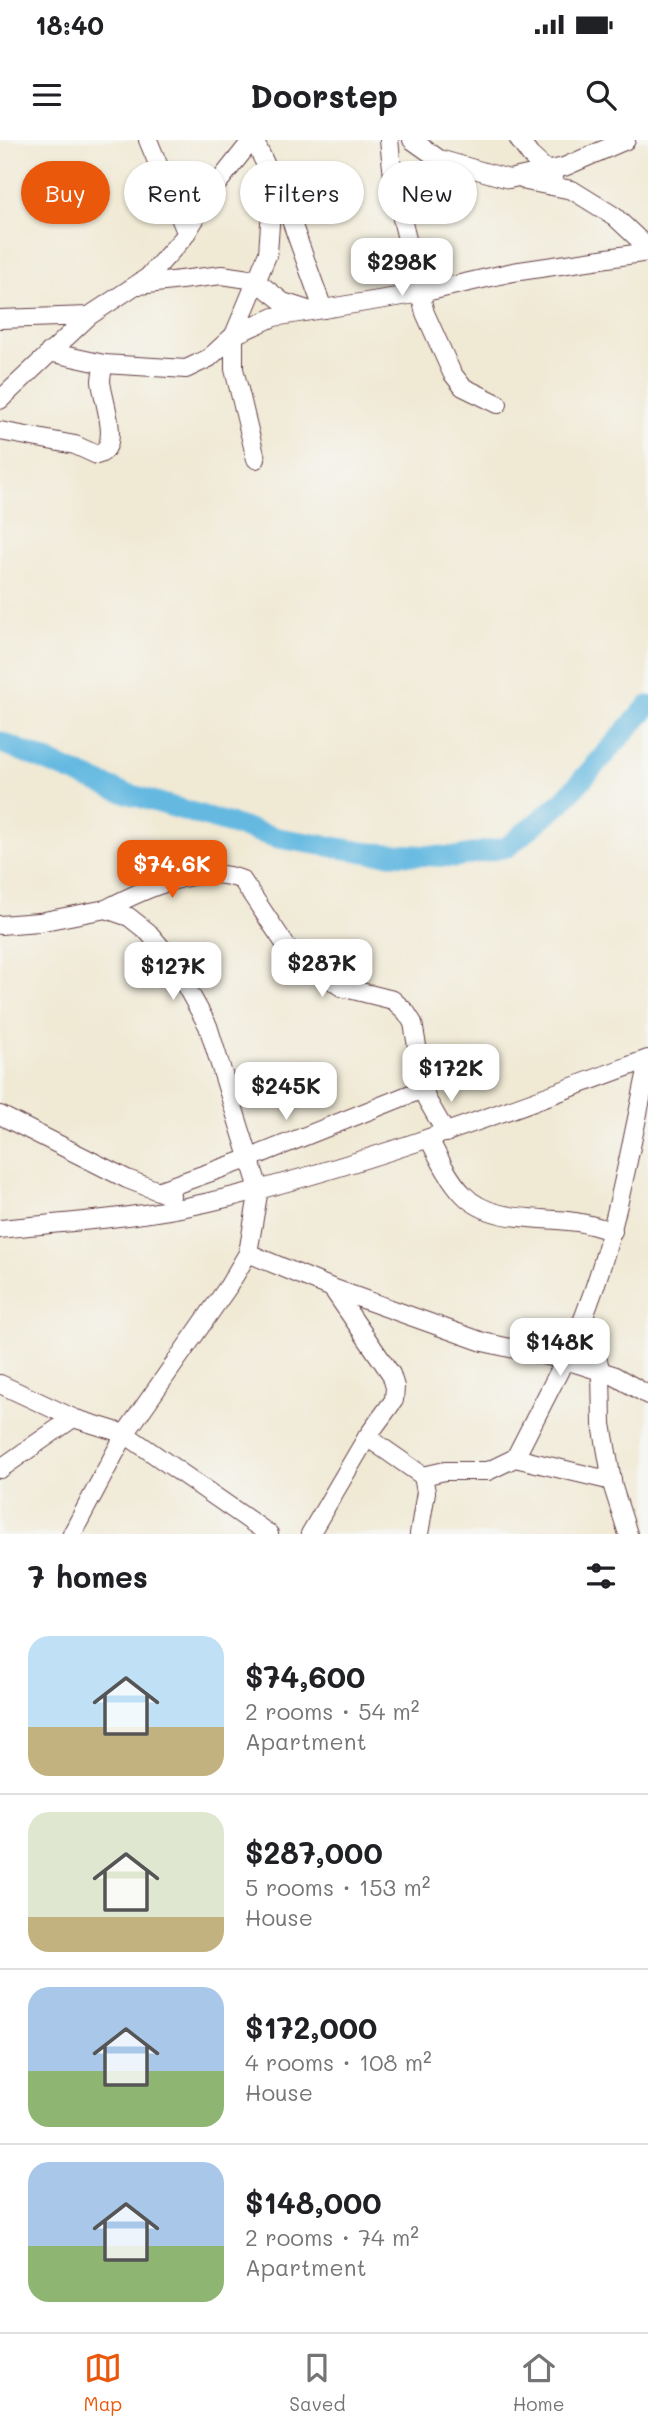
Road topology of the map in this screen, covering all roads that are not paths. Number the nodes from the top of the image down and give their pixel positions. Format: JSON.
{"nodes":[{"id":1,"x":148,"y":140,"type":"edge"},
{"id":2,"x":253,"y":140,"type":"edge"},
{"id":3,"x":389,"y":140,"type":"edge"},
{"id":4,"x":412,"y":140,"type":"edge"},
{"id":5,"x":519,"y":140,"type":"edge"},
{"id":6,"x":626,"y":140,"type":"edge"},
{"id":7,"x":263,"y":161,"type":"edge"},
{"id":8,"x":550,"y":172,"type":"junction"},
{"id":9,"x":509,"y":179,"type":"junction"},
{"id":10,"x":564,"y":188,"type":"junction"},
{"id":11,"x":270,"y":224,"type":"edge"},
{"id":12,"x":291,"y":224,"type":"edge"},
{"id":13,"x":186,"y":232,"type":"junction"},
{"id":14,"x":648,"y":250,"type":"edge"},
{"id":15,"x":255,"y":280,"type":"junction"},
{"id":16,"x":139,"y":285,"type":"junction"},
{"id":17,"x":421,"y":293,"type":"junction"},
{"id":18,"x":316,"y":310,"type":"junction"},
{"id":19,"x":89,"y":316,"type":"junction"},
{"id":20,"x":0,"y":319,"type":"edge"},
{"id":21,"x":234,"y":335,"type":"junction"},
{"id":22,"x":49,"y":352,"type":"junction"},
{"id":23,"x":104,"y":364,"type":"junction"},
{"id":24,"x":0,"y":400,"type":"edge"},
{"id":25,"x":498,"y":404,"type":"dead end"},
{"id":26,"x":0,"y":431,"type":"edge"},
{"id":27,"x":256,"y":459,"type":"dead end"},
{"id":28,"x":107,"y":909,"type":"junction"},
{"id":29,"x":0,"y":925,"type":"edge"},
{"id":30,"x":648,"y":1059,"type":"edge"},
{"id":31,"x":648,"y":1066,"type":"edge"},
{"id":32,"x":423,"y":1089,"type":"junction"},
{"id":33,"x":645,"y":1110,"type":"edge"},
{"id":34,"x":0,"y":1115,"type":"edge"},
{"id":35,"x":438,"y":1136,"type":"junction"},
{"id":36,"x":248,"y":1159,"type":"junction"},
{"id":37,"x":259,"y":1189,"type":"junction"},
{"id":38,"x":160,"y":1190,"type":"junction"},
{"id":39,"x":190,"y":1205,"type":"junction"},
{"id":40,"x":0,"y":1229,"type":"edge"},
{"id":41,"x":613,"y":1231,"type":"junction"},
{"id":42,"x":248,"y":1253,"type":"junction"},
{"id":43,"x":332,"y":1288,"type":"junction"},
{"id":44,"x":585,"y":1317,"type":"junction"},
{"id":45,"x":565,"y":1360,"type":"junction"},
{"id":46,"x":601,"y":1371,"type":"junction"},
{"id":47,"x":0,"y":1384,"type":"edge"},
{"id":48,"x":648,"y":1395,"type":"edge"},
{"id":49,"x":73,"y":1418,"type":"junction"},
{"id":50,"x":125,"y":1434,"type":"junction"},
{"id":51,"x":367,"y":1437,"type":"junction"},
{"id":52,"x":515,"y":1458,"type":"junction"},
{"id":53,"x":0,"y":1469,"type":"edge"},
{"id":54,"x":423,"y":1476,"type":"junction"},
{"id":55,"x":612,"y":1481,"type":"junction"},
{"id":56,"x":72,"y":1534,"type":"edge"},
{"id":57,"x":269,"y":1534,"type":"edge"},
{"id":58,"x":310,"y":1534,"type":"edge"},
{"id":59,"x":419,"y":1534,"type":"edge"},
{"id":60,"x":628,"y":1534,"type":"edge"}],
"edges":[{"from":1,"to":13,"type":"street"},
{"from":2,"to":7,"type":"street"},
{"from":2,"to":13,"type":"street"},
{"from":3,"to":17,"type":"street"},
{"from":4,"to":9,"type":"street"},
{"from":5,"to":8,"type":"street"},
{"from":6,"to":8,"type":"street"},
{"from":8,"to":9,"type":"street"},
{"from":8,"to":10,"type":"street"},
{"from":9,"to":10,"type":"street"},
{"from":10,"to":14,"type":"street"},
{"from":11,"to":15,"type":"street"},
{"from":12,"to":18,"type":"street"},
{"from":13,"to":16,"type":"street"},
{"from":14,"to":17,"type":"street"},
{"from":15,"to":16,"type":"street"},
{"from":15,"to":18,"type":"street"},
{"from":15,"to":21,"type":"street"},
{"from":16,"to":19,"type":"street"},
{"from":17,"to":18,"type":"street"},
{"from":17,"to":25,"type":"street"},
{"from":18,"to":21,"type":"street"},
{"from":19,"to":20,"type":"street"},
{"from":19,"to":22,"type":"street"},
{"from":21,"to":23,"type":"street"},
{"from":21,"to":27,"type":"street"},
{"from":22,"to":23,"type":"street"},
{"from":22,"to":24,"type":"street"},
{"from":23,"to":26,"type":"street"},
{"from":28,"to":29,"type":"street"},
{"from":28,"to":32,"type":"street"},
{"from":28,"to":36,"type":"street"},
{"from":30,"to":35,"type":"street"},
{"from":31,"to":33,"type":"street"},
{"from":32,"to":35,"type":"street"},
{"from":32,"to":36,"type":"street"},
{"from":33,"to":41,"type":"street"},
{"from":34,"to":38,"type":"street"},
{"from":35,"to":37,"type":"street"},
{"from":35,"to":41,"type":"street"},
{"from":36,"to":37,"type":"street"},
{"from":36,"to":38,"type":"street"},
{"from":37,"to":39,"type":"street"},
{"from":37,"to":42,"type":"street"},
{"from":38,"to":39,"type":"street"},
{"from":39,"to":40,"type":"street"},
{"from":41,"to":44,"type":"street"},
{"from":42,"to":43,"type":"street"},
{"from":42,"to":50,"type":"street"},
{"from":43,"to":45,"type":"street"},
{"from":43,"to":51,"type":"street"},
{"from":44,"to":45,"type":"street"},
{"from":44,"to":46,"type":"street"},
{"from":45,"to":46,"type":"street"},
{"from":45,"to":52,"type":"street"},
{"from":46,"to":48,"type":"street"},
{"from":46,"to":55,"type":"street"},
{"from":47,"to":49,"type":"street"},
{"from":49,"to":50,"type":"street"},
{"from":49,"to":53,"type":"street"},
{"from":50,"to":56,"type":"street"},
{"from":50,"to":57,"type":"street"},
{"from":51,"to":54,"type":"street"},
{"from":51,"to":58,"type":"street"},
{"from":52,"to":54,"type":"street"},
{"from":52,"to":55,"type":"street"},
{"from":54,"to":59,"type":"street"},
{"from":55,"to":60,"type":"street"}]}
